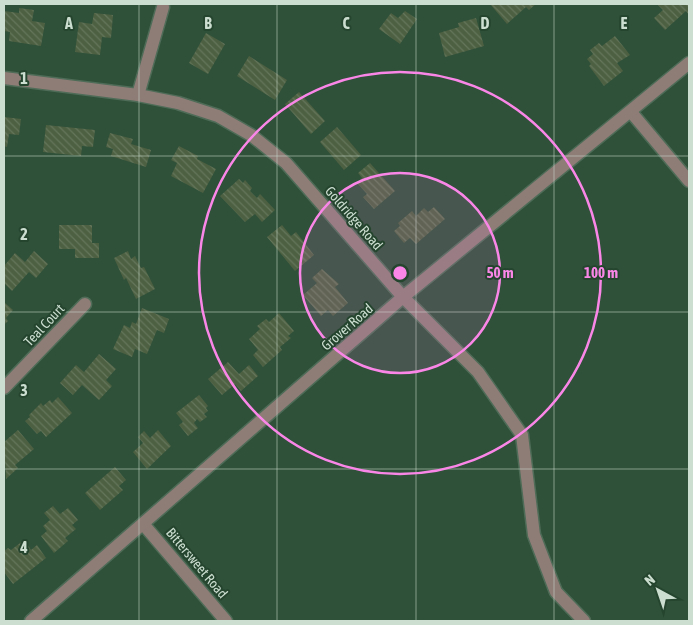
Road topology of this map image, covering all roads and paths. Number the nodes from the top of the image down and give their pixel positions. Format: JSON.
{"nodes":[{"id":1,"x":163,"y":7,"type":"dead end"},
{"id":2,"x":689,"y":63,"type":"edge"},
{"id":3,"x":4,"y":78,"type":"edge"},
{"id":4,"x":138,"y":95,"type":"junction"},
{"id":5,"x":631,"y":112,"type":"junction"},
{"id":6,"x":689,"y":182,"type":"edge"},
{"id":7,"x":404,"y":297,"type":"junction"},
{"id":8,"x":84,"y":304,"type":"dead end"},
{"id":9,"x":4,"y":388,"type":"edge"},
{"id":10,"x":144,"y":524,"type":"junction"},
{"id":11,"x":31,"y":621,"type":"edge"},
{"id":12,"x":226,"y":621,"type":"edge"},
{"id":13,"x":584,"y":621,"type":"edge"}],
"edges":[{"from":1,"to":4,"type":"street"},
{"from":2,"to":5,"type":"street","name":"Grover Road"},
{"from":3,"to":4,"type":"street","name":"Goldridge Road"},
{"from":4,"to":7,"type":"street","name":"Goldridge Road"},
{"from":5,"to":6,"type":"street"},
{"from":5,"to":7,"type":"street","name":"Grover Road"},
{"from":7,"to":10,"type":"street","name":"Grover Road"},
{"from":7,"to":13,"type":"street","name":"Goldridge Road"},
{"from":8,"to":9,"type":"street","name":"Teal Court"},
{"from":10,"to":11,"type":"street","name":"Grover Road"},
{"from":10,"to":12,"type":"street","name":"Bittersweet Road"}]}
